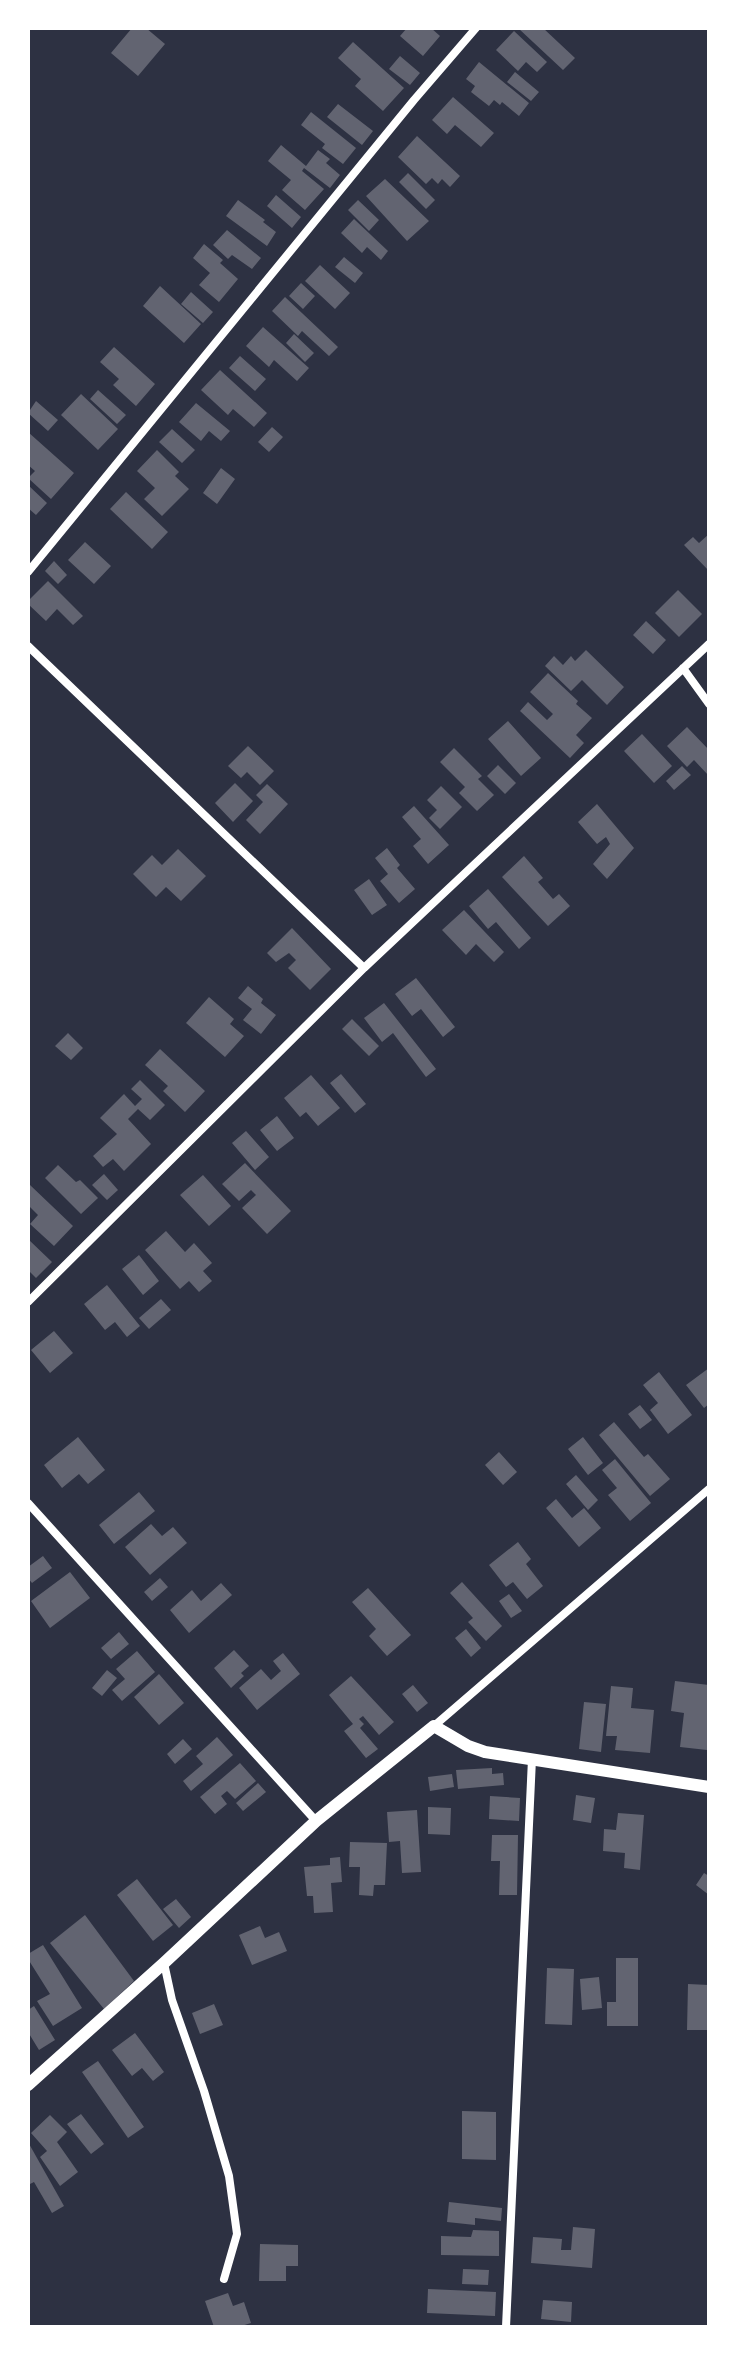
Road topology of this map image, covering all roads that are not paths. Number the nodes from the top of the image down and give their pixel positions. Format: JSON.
{"nodes":[{"id":1,"x":476,"y":28,"type":"edge"},
{"id":2,"x":28,"y":572,"type":"edge"},
{"id":3,"x":709,"y":644,"type":"edge"},
{"id":4,"x":28,"y":646,"type":"edge"},
{"id":5,"x":683,"y":668,"type":"junction"},
{"id":6,"x":709,"y":704,"type":"edge"},
{"id":7,"x":364,"y":968,"type":"junction"},
{"id":8,"x":28,"y":1302,"type":"edge"},
{"id":9,"x":709,"y":1489,"type":"edge"},
{"id":10,"x":28,"y":1503,"type":"edge"},
{"id":11,"x":434,"y":1726,"type":"junction"},
{"id":12,"x":532,"y":1759,"type":"junction"},
{"id":13,"x":709,"y":1787,"type":"edge"},
{"id":14,"x":316,"y":1821,"type":"junction"},
{"id":15,"x":164,"y":1963,"type":"junction"},
{"id":16,"x":28,"y":2085,"type":"edge"},
{"id":17,"x":224,"y":2279,"type":"dead end"},
{"id":18,"x":506,"y":2327,"type":"edge"}],
"edges":[{"from":1,"to":2,"type":"street"},
{"from":3,"to":5,"type":"street"},
{"from":4,"to":7,"type":"street"},
{"from":5,"to":6,"type":"street"},
{"from":5,"to":7,"type":"street"},
{"from":7,"to":8,"type":"street"},
{"from":9,"to":11,"type":"street"},
{"from":10,"to":14,"type":"street"},
{"from":11,"to":12,"type":"street"},
{"from":11,"to":14,"type":"street"},
{"from":12,"to":13,"type":"street"},
{"from":12,"to":18,"type":"street"},
{"from":14,"to":15,"type":"street"},
{"from":15,"to":16,"type":"street"},
{"from":15,"to":17,"type":"street"}]}
